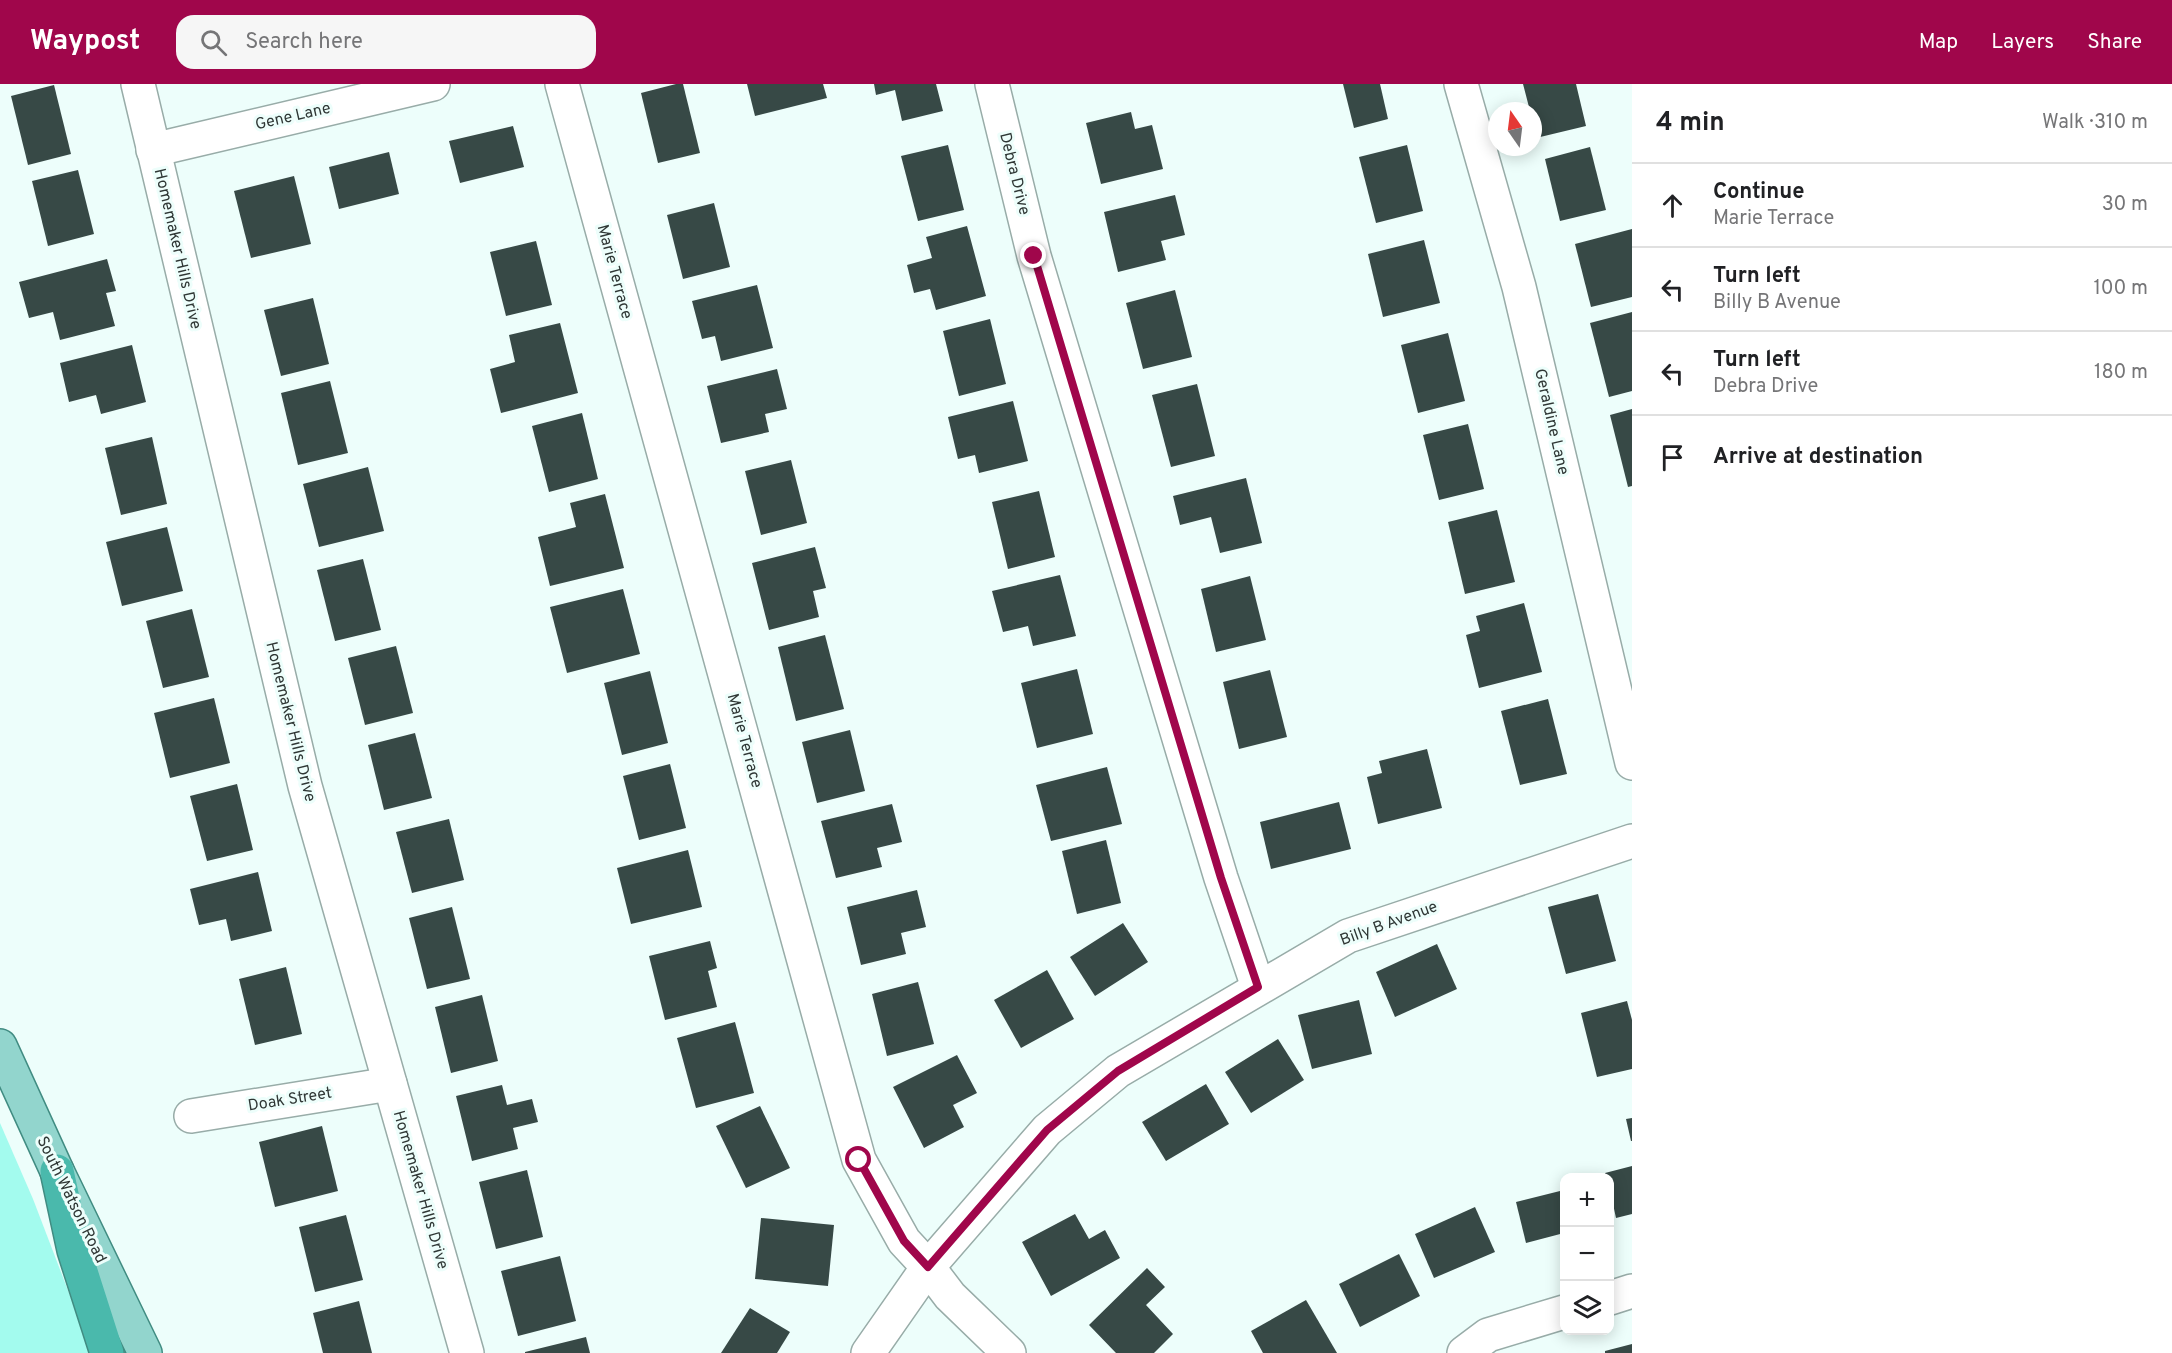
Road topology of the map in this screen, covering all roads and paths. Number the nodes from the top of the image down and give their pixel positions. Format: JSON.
{"nodes":[{"id":1,"x":138,"y":84,"type":"edge"},
{"id":2,"x":433,"y":84,"type":"edge"},
{"id":3,"x":562,"y":84,"type":"edge"},
{"id":4,"x":992,"y":84,"type":"edge"},
{"id":5,"x":1461,"y":84,"type":"edge"},
{"id":6,"x":153,"y":150,"type":"junction"},
{"id":7,"x":1632,"y":763,"type":"edge"},
{"id":8,"x":1632,"y":841,"type":"edge"},
{"id":9,"x":1258,"y":987,"type":"junction"},
{"id":10,"x":0,"y":1046,"type":"edge"},
{"id":11,"x":390,"y":1084,"type":"junction"},
{"id":12,"x":190,"y":1116,"type":"dead end"},
{"id":13,"x":57,"y":1171,"type":"junction"},
{"id":14,"x":928,"y":1267,"type":"junction"},
{"id":15,"x":1632,"y":1292,"type":"edge"},
{"id":16,"x":1614,"y":1297,"type":"edge"},
{"id":17,"x":1560,"y":1313,"type":"edge"},
{"id":18,"x":107,"y":1353,"type":"edge"},
{"id":19,"x":145,"y":1353,"type":"edge"},
{"id":20,"x":467,"y":1353,"type":"edge"},
{"id":21,"x":868,"y":1353,"type":"edge"},
{"id":22,"x":1009,"y":1353,"type":"edge"},
{"id":23,"x":1464,"y":1353,"type":"edge"}],
"edges":[{"from":1,"to":6,"type":"street","name":"Homemaker Hills Drive"},
{"from":2,"to":6,"type":"street","name":"Gene Lane"},
{"from":3,"to":14,"type":"street","name":"Marie Terrace"},
{"from":4,"to":9,"type":"street","name":"Debra Drive"},
{"from":5,"to":7,"type":"street","name":"Geraldine Lane"},
{"from":6,"to":11,"type":"street","name":"Homemaker Hills Drive"},
{"from":8,"to":9,"type":"street","name":"Billy B Avenue"},
{"from":9,"to":14,"type":"street","name":"Billy B Avenue"},
{"from":10,"to":13,"type":"main road","name":"South Watson Road"},
{"from":11,"to":12,"type":"street","name":"Doak Street"},
{"from":11,"to":20,"type":"street","name":"Homemaker Hills Drive"},
{"from":13,"to":18,"type":"highway"},
{"from":13,"to":19,"type":"main road","name":"South Watson Road"},
{"from":14,"to":21,"type":"street","name":"Billy B Avenue"},
{"from":14,"to":22,"type":"street","name":"Marie Terrace"},
{"from":15,"to":16,"type":"street"},
{"from":17,"to":23,"type":"street"}]}
